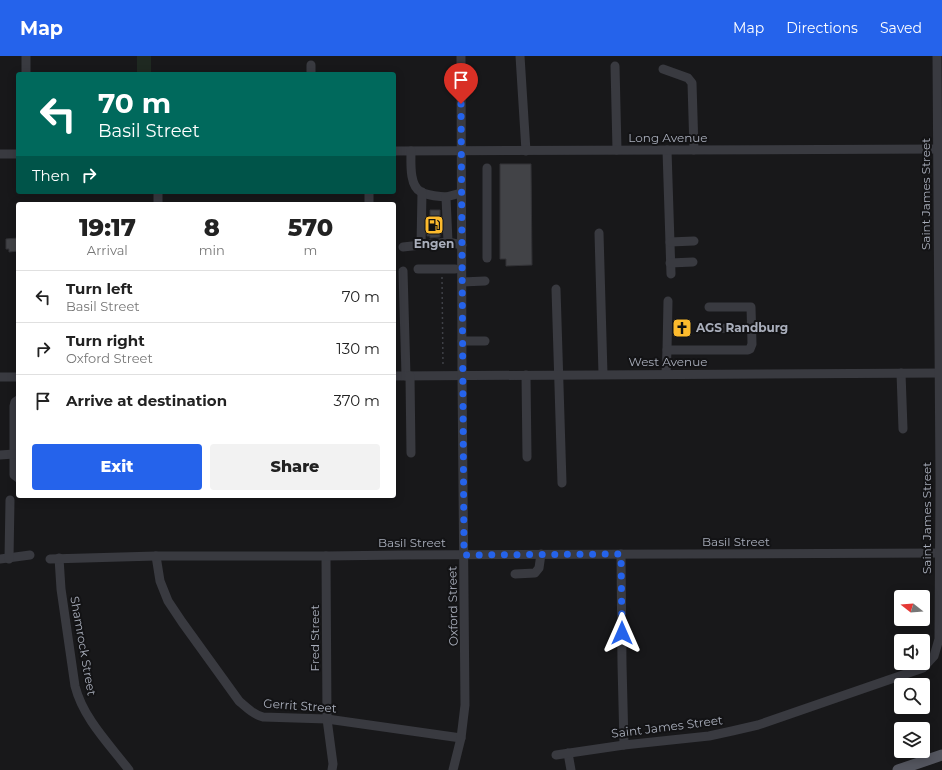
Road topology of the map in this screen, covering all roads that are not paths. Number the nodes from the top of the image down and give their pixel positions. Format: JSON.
{"nodes":[{"id":1,"x":26,"y":56,"type":"edge"},
{"id":2,"x":461,"y":56,"type":"edge"},
{"id":3,"x":520,"y":56,"type":"edge"},
{"id":4,"x":937,"y":56,"type":"edge"},
{"id":5,"x":615,"y":66,"type":"dead end"},
{"id":6,"x":663,"y":69,"type":"dead end"},
{"id":7,"x":26,"y":72,"type":"edge"},
{"id":8,"x":940,"y":149,"type":"edge"},
{"id":9,"x":617,"y":150,"type":"junction"},
{"id":10,"x":666,"y":150,"type":"junction"},
{"id":11,"x":694,"y":150,"type":"junction"},
{"id":12,"x":396,"y":151,"type":"edge"},
{"id":13,"x":411,"y":151,"type":"junction"},
{"id":14,"x":526,"y":151,"type":"junction"},
{"id":15,"x":461,"y":152,"type":"junction"},
{"id":16,"x":0,"y":154,"type":"edge"},
{"id":17,"x":16,"y":154,"type":"edge"},
{"id":18,"x":486,"y":168,"type":"dead end"},
{"id":19,"x":422,"y":192,"type":"junction"},
{"id":20,"x":461,"y":193,"type":"junction"},
{"id":21,"x":446,"y":197,"type":"junction"},
{"id":22,"x":599,"y":233,"type":"dead end"},
{"id":23,"x":694,"y":241,"type":"dead end"},
{"id":24,"x":448,"y":242,"type":"junction"},
{"id":25,"x":670,"y":242,"type":"junction"},
{"id":26,"x":422,"y":245,"type":"junction"},
{"id":27,"x":462,"y":245,"type":"junction"},
{"id":28,"x":403,"y":247,"type":"dead end"},
{"id":29,"x":487,"y":258,"type":"dead end"},
{"id":30,"x":693,"y":262,"type":"dead end"},
{"id":31,"x":670,"y":263,"type":"junction"},
{"id":32,"x":418,"y":269,"type":"dead end"},
{"id":33,"x":455,"y":269,"type":"dead end"},
{"id":34,"x":403,"y":271,"type":"dead end"},
{"id":35,"x":671,"y":274,"type":"dead end"},
{"id":36,"x":485,"y":281,"type":"dead end"},
{"id":37,"x":462,"y":282,"type":"junction"},
{"id":38,"x":556,"y":289,"type":"dead end"},
{"id":39,"x":668,"y":301,"type":"dead end"},
{"id":40,"x":709,"y":307,"type":"dead end"},
{"id":41,"x":709,"y":328,"type":"dead end"},
{"id":42,"x":752,"y":329,"type":"junction"},
{"id":43,"x":462,"y":341,"type":"junction"},
{"id":44,"x":485,"y":341,"type":"dead end"},
{"id":45,"x":667,"y":350,"type":"junction"},
{"id":46,"x":901,"y":373,"type":"junction"},
{"id":47,"x":940,"y":373,"type":"edge"},
{"id":48,"x":603,"y":374,"type":"junction"},
{"id":49,"x":666,"y":374,"type":"junction"},
{"id":50,"x":462,"y":375,"type":"junction"},
{"id":51,"x":526,"y":375,"type":"junction"},
{"id":52,"x":559,"y":375,"type":"junction"},
{"id":53,"x":396,"y":376,"type":"edge"},
{"id":54,"x":408,"y":376,"type":"junction"},
{"id":55,"x":0,"y":377,"type":"edge"},
{"id":56,"x":16,"y":377,"type":"edge"},
{"id":57,"x":16,"y":401,"type":"edge"},
{"id":58,"x":903,"y":429,"type":"dead end"},
{"id":59,"x":411,"y":453,"type":"dead end"},
{"id":60,"x":14,"y":454,"type":"junction"},
{"id":61,"x":0,"y":455,"type":"edge"},
{"id":62,"x":527,"y":457,"type":"dead end"},
{"id":63,"x":16,"y":476,"type":"edge"},
{"id":64,"x":562,"y":483,"type":"dead end"},
{"id":65,"x":10,"y":500,"type":"dead end"},
{"id":66,"x":941,"y":553,"type":"edge"},
{"id":67,"x":541,"y":554,"type":"junction"},
{"id":68,"x":621,"y":554,"type":"junction"},
{"id":69,"x":30,"y":555,"type":"dead end"},
{"id":70,"x":464,"y":555,"type":"junction"},
{"id":71,"x":156,"y":556,"type":"junction"},
{"id":72,"x":326,"y":556,"type":"junction"},
{"id":73,"x":59,"y":558,"type":"junction"},
{"id":74,"x":5,"y":559,"type":"edge"},
{"id":75,"x":50,"y":559,"type":"dead end"},
{"id":76,"x":515,"y":574,"type":"dead end"},
{"id":77,"x":327,"y":719,"type":"junction"},
{"id":78,"x":461,"y":738,"type":"junction"},
{"id":79,"x":624,"y":745,"type":"junction"},
{"id":80,"x":568,"y":753,"type":"junction"},
{"id":81,"x":556,"y":755,"type":"dead end"},
{"id":82,"x":942,"y":755,"type":"edge"},
{"id":83,"x":129,"y":770,"type":"edge"},
{"id":84,"x":332,"y":770,"type":"edge"},
{"id":85,"x":453,"y":770,"type":"edge"},
{"id":86,"x":571,"y":770,"type":"edge"},
{"id":87,"x":898,"y":770,"type":"edge"}],
"edges":[{"from":1,"to":7,"type":"street"},
{"from":2,"to":15,"type":"street","name":"Oxford Street"},
{"from":3,"to":14,"type":"street"},
{"from":4,"to":8,"type":"street","name":"Saint James Street"},
{"from":5,"to":9,"type":"street"},
{"from":6,"to":11,"type":"street"},
{"from":8,"to":11,"type":"street","name":"Long Avenue"},
{"from":8,"to":47,"type":"street","name":"Saint James Street"},
{"from":9,"to":10,"type":"street","name":"Long Avenue"},
{"from":9,"to":14,"type":"street","name":"Long Avenue"},
{"from":10,"to":11,"type":"street","name":"Long Avenue"},
{"from":10,"to":25,"type":"street"},
{"from":12,"to":13,"type":"street","name":"Long Avenue"},
{"from":13,"to":15,"type":"street","name":"Long Avenue"},
{"from":13,"to":19,"type":"street"},
{"from":14,"to":15,"type":"street","name":"Long Avenue"},
{"from":15,"to":20,"type":"street","name":"Oxford Street"},
{"from":16,"to":17,"type":"street"},
{"from":18,"to":29,"type":"street"},
{"from":19,"to":21,"type":"street"},
{"from":19,"to":26,"type":"street"},
{"from":20,"to":21,"type":"street"},
{"from":20,"to":27,"type":"street","name":"Oxford Street"},
{"from":21,"to":24,"type":"street"},
{"from":22,"to":48,"type":"street"},
{"from":23,"to":25,"type":"street"},
{"from":24,"to":26,"type":"street"},
{"from":24,"to":27,"type":"street"},
{"from":25,"to":31,"type":"street"},
{"from":26,"to":28,"type":"street"},
{"from":27,"to":37,"type":"street","name":"Oxford Street"},
{"from":30,"to":31,"type":"street"},
{"from":31,"to":35,"type":"street"},
{"from":32,"to":33,"type":"street"},
{"from":34,"to":54,"type":"street"},
{"from":36,"to":37,"type":"street"},
{"from":37,"to":43,"type":"street","name":"Oxford Street"},
{"from":38,"to":52,"type":"street"},
{"from":39,"to":45,"type":"street"},
{"from":40,"to":42,"type":"street"},
{"from":41,"to":42,"type":"street"},
{"from":42,"to":45,"type":"street"},
{"from":43,"to":44,"type":"street"},
{"from":43,"to":50,"type":"street","name":"Oxford Street"},
{"from":45,"to":49,"type":"street"},
{"from":46,"to":47,"type":"street","name":"West Avenue"},
{"from":46,"to":49,"type":"street","name":"West Avenue"},
{"from":46,"to":58,"type":"street"},
{"from":47,"to":66,"type":"street","name":"Saint James Street"},
{"from":48,"to":49,"type":"street","name":"West Avenue"},
{"from":48,"to":52,"type":"street","name":"West Avenue"},
{"from":50,"to":51,"type":"street","name":"West Avenue"},
{"from":50,"to":54,"type":"street","name":"West Avenue"},
{"from":50,"to":70,"type":"street","name":"Oxford Street"},
{"from":51,"to":52,"type":"street","name":"West Avenue"},
{"from":51,"to":62,"type":"street"},
{"from":52,"to":64,"type":"street"},
{"from":53,"to":54,"type":"street","name":"West Avenue"},
{"from":54,"to":59,"type":"street"},
{"from":55,"to":56,"type":"street"},
{"from":57,"to":60,"type":"street"},
{"from":60,"to":61,"type":"street"},
{"from":60,"to":63,"type":"street"},
{"from":65,"to":74,"type":"street"},
{"from":66,"to":68,"type":"street","name":"Basil Street"},
{"from":66,"to":79,"type":"street","name":"Saint James Street"},
{"from":67,"to":68,"type":"street","name":"Basil Street"},
{"from":67,"to":70,"type":"street","name":"Basil Street"},
{"from":67,"to":76,"type":"street"},
{"from":68,"to":79,"type":"street"},
{"from":69,"to":74,"type":"street"},
{"from":70,"to":72,"type":"street","name":"Basil Street"},
{"from":70,"to":78,"type":"street","name":"Oxford Street"},
{"from":71,"to":72,"type":"street","name":"Basil Street"},
{"from":71,"to":73,"type":"street","name":"Basil Street"},
{"from":71,"to":77,"type":"street","name":"Gerrit Street"},
{"from":72,"to":77,"type":"street","name":"Fred Street"},
{"from":73,"to":75,"type":"street","name":"Basil Street"},
{"from":73,"to":83,"type":"street","name":"Shamrock Street"},
{"from":77,"to":78,"type":"street","name":"Gerrit Street"},
{"from":77,"to":84,"type":"street"},
{"from":78,"to":85,"type":"street","name":"Oxford Street"},
{"from":79,"to":80,"type":"street","name":"Saint James Street"},
{"from":80,"to":81,"type":"street","name":"Saint James Street"},
{"from":80,"to":86,"type":"street"},
{"from":82,"to":87,"type":"main road"}]}
